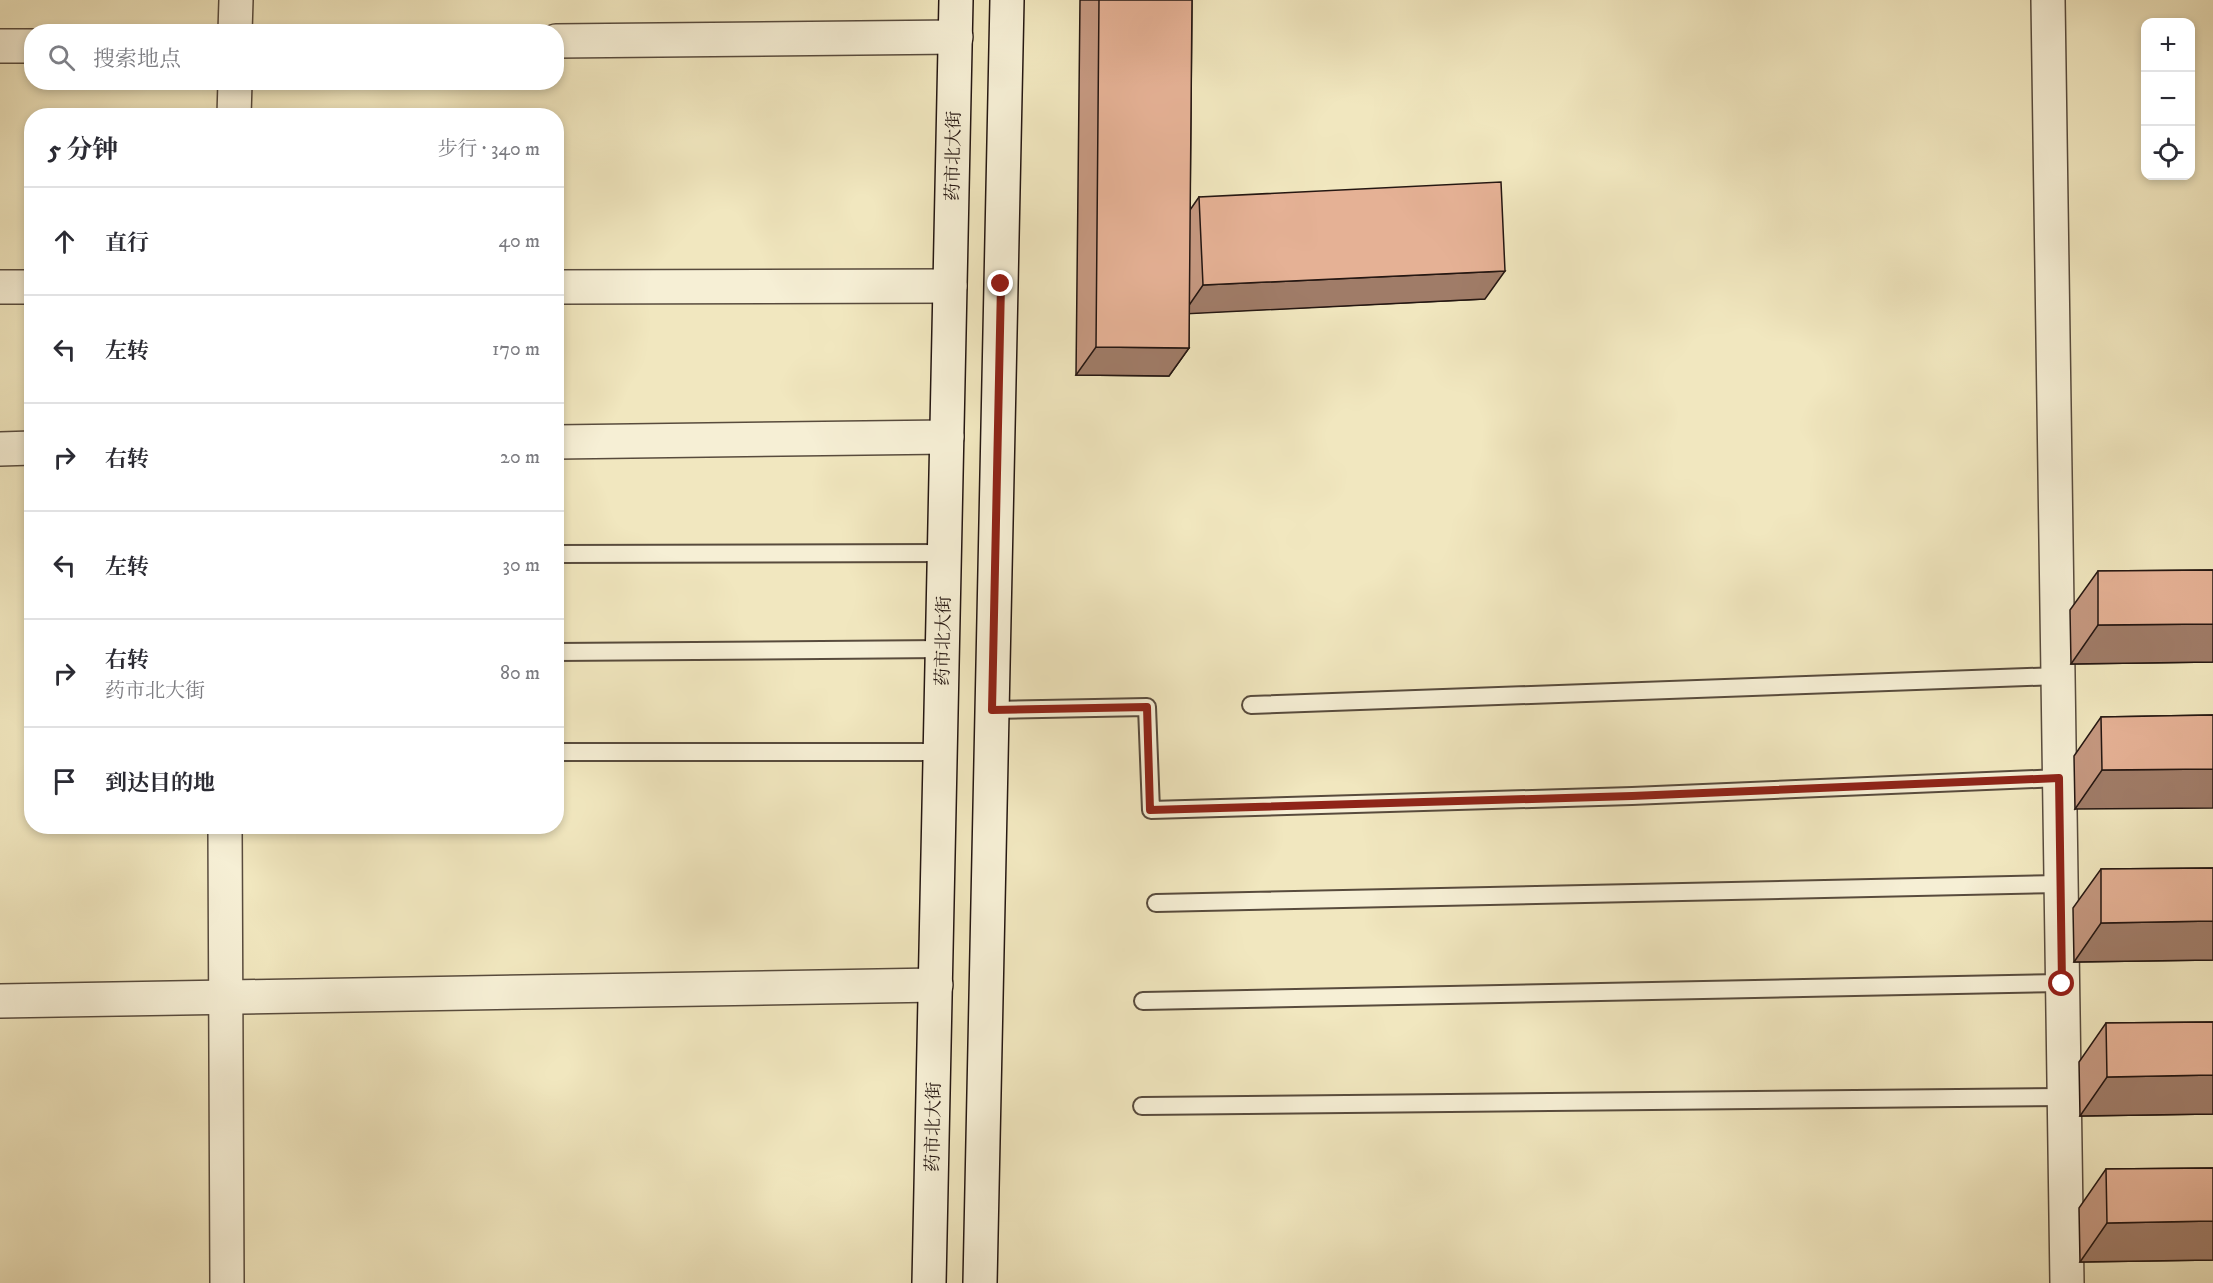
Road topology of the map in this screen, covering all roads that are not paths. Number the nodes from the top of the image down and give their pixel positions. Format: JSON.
{"nodes":[{"id":1,"x":236,"y":0,"type":"edge"},
{"id":2,"x":956,"y":0,"type":"edge"},
{"id":3,"x":1007,"y":0,"type":"edge"},
{"id":4,"x":2048,"y":0,"type":"edge"},
{"id":5,"x":235,"y":24,"type":"edge"},
{"id":6,"x":956,"y":37,"type":"junction"},
{"id":7,"x":564,"y":40,"type":"edge"},
{"id":8,"x":24,"y":45,"type":"edge"},
{"id":9,"x":0,"y":46,"type":"edge"},
{"id":10,"x":234,"y":90,"type":"edge"},
{"id":11,"x":234,"y":108,"type":"edge"},
{"id":12,"x":564,"y":286,"type":"edge"},
{"id":13,"x":950,"y":286,"type":"junction"},
{"id":14,"x":0,"y":287,"type":"edge"},
{"id":15,"x":24,"y":287,"type":"edge"},
{"id":16,"x":947,"y":437,"type":"junction"},
{"id":17,"x":564,"y":442,"type":"edge"},
{"id":18,"x":0,"y":448,"type":"edge"},
{"id":19,"x":24,"y":448,"type":"edge"},
{"id":20,"x":945,"y":553,"type":"junction"},
{"id":21,"x":564,"y":554,"type":"edge"},
{"id":22,"x":942,"y":649,"type":"junction"},
{"id":23,"x":564,"y":652,"type":"edge"},
{"id":24,"x":2058,"y":676,"type":"junction"},
{"id":25,"x":1251,"y":705,"type":"dead end"},
{"id":26,"x":992,"y":710,"type":"junction"},
{"id":27,"x":564,"y":752,"type":"edge"},
{"id":28,"x":940,"y":752,"type":"junction"},
{"id":29,"x":2059,"y":778,"type":"junction"},
{"id":30,"x":225,"y":834,"type":"edge"},
{"id":31,"x":2061,"y":884,"type":"junction"},
{"id":32,"x":1156,"y":903,"type":"dead end"},
{"id":33,"x":2062,"y":984,"type":"junction"},
{"id":34,"x":936,"y":985,"type":"junction"},
{"id":35,"x":226,"y":997,"type":"junction"},
{"id":36,"x":0,"y":1001,"type":"edge"},
{"id":37,"x":1143,"y":1001,"type":"dead end"},
{"id":38,"x":2064,"y":1097,"type":"junction"},
{"id":39,"x":1142,"y":1106,"type":"dead end"},
{"id":40,"x":227,"y":1283,"type":"edge"},
{"id":41,"x":929,"y":1283,"type":"edge"},
{"id":42,"x":980,"y":1283,"type":"edge"},
{"id":43,"x":2067,"y":1283,"type":"edge"}],
"edges":[{"from":1,"to":5,"type":"street"},
{"from":2,"to":6,"type":"street","name":"药市北大街"},
{"from":3,"to":26,"type":"street"},
{"from":4,"to":24,"type":"street"},
{"from":6,"to":7,"type":"street"},
{"from":6,"to":13,"type":"street","name":"药市北大街"},
{"from":8,"to":9,"type":"street"},
{"from":10,"to":11,"type":"street"},
{"from":12,"to":13,"type":"street"},
{"from":13,"to":16,"type":"street","name":"药市北大街"},
{"from":14,"to":15,"type":"street"},
{"from":16,"to":17,"type":"street"},
{"from":16,"to":20,"type":"street","name":"药市北大街"},
{"from":18,"to":19,"type":"street"},
{"from":20,"to":21,"type":"lane"},
{"from":20,"to":22,"type":"street","name":"药市北大街"},
{"from":22,"to":23,"type":"lane"},
{"from":22,"to":28,"type":"street","name":"药市北大街"},
{"from":24,"to":25,"type":"lane"},
{"from":24,"to":29,"type":"street"},
{"from":26,"to":29,"type":"lane"},
{"from":26,"to":42,"type":"street"},
{"from":27,"to":28,"type":"lane"},
{"from":28,"to":34,"type":"street","name":"药市北大街"},
{"from":29,"to":31,"type":"street"},
{"from":30,"to":35,"type":"street"},
{"from":31,"to":32,"type":"lane"},
{"from":31,"to":33,"type":"street"},
{"from":33,"to":37,"type":"lane"},
{"from":33,"to":38,"type":"street"},
{"from":34,"to":35,"type":"street"},
{"from":34,"to":41,"type":"street","name":"药市北大街"},
{"from":35,"to":36,"type":"street"},
{"from":35,"to":40,"type":"street"},
{"from":38,"to":39,"type":"lane"},
{"from":38,"to":43,"type":"street"}]}
